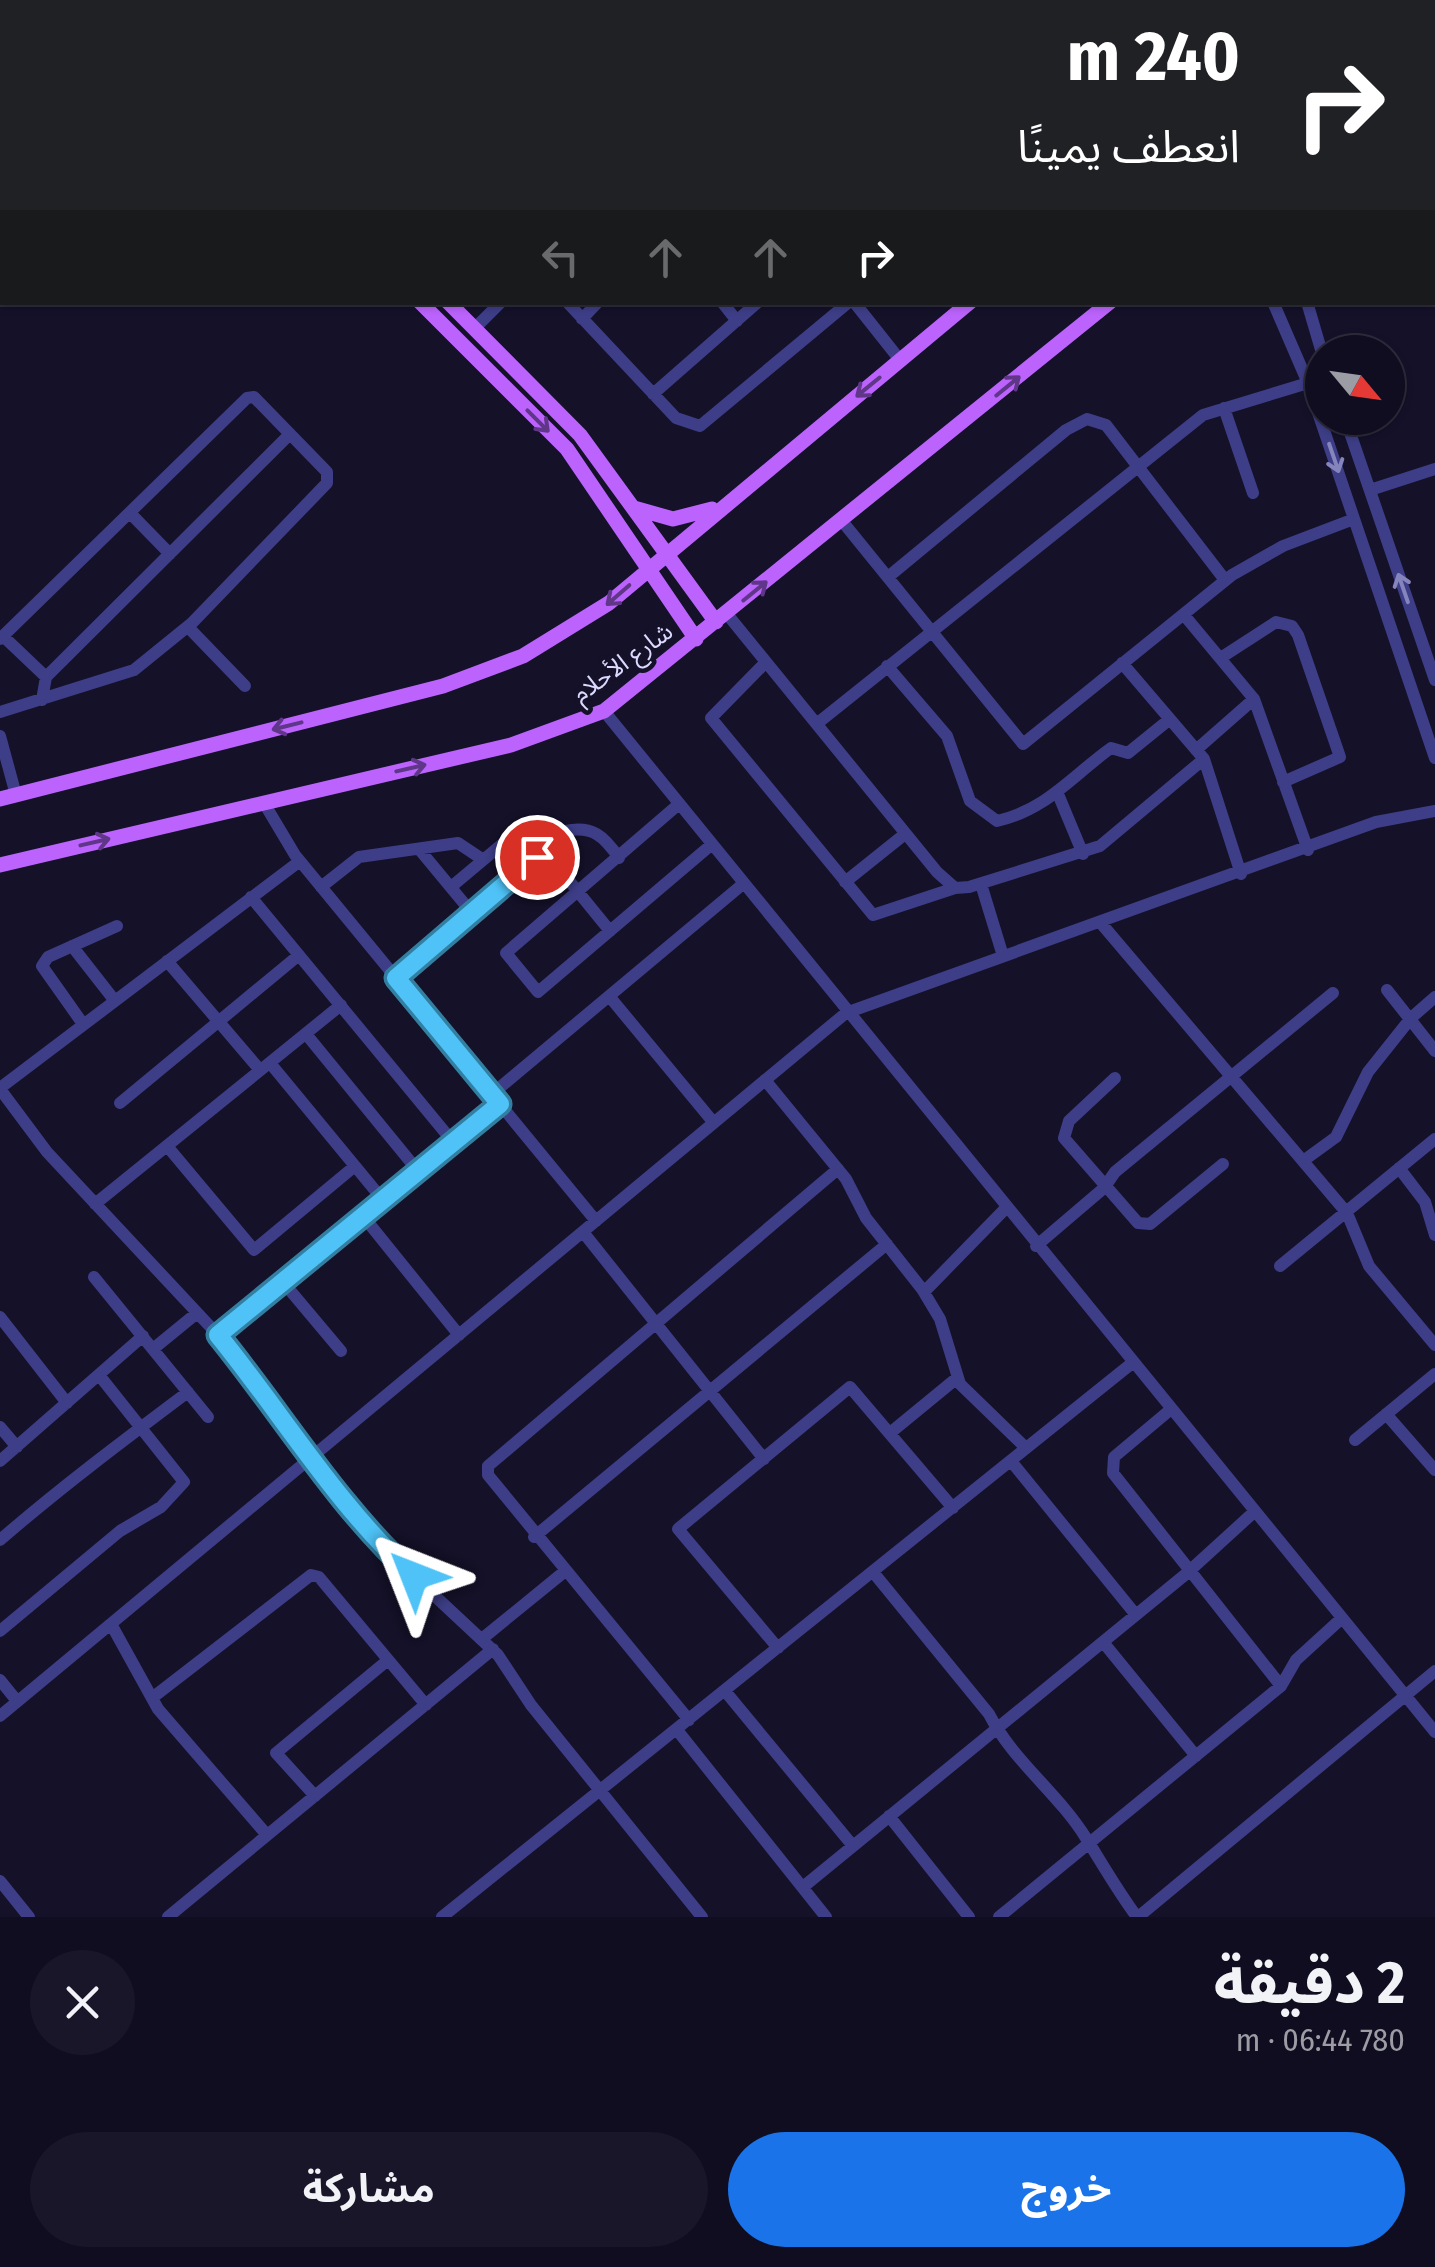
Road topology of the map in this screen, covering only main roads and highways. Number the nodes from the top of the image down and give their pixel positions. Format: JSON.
{"nodes":[{"id":1,"x":423,"y":305,"type":"edge"},
{"id":2,"x":451,"y":305,"type":"edge"},
{"id":3,"x":966,"y":305,"type":"edge"},
{"id":4,"x":1106,"y":305,"type":"edge"},
{"id":5,"x":525,"y":380,"type":"junction"},
{"id":6,"x":512,"y":393,"type":"junction"},
{"id":7,"x":725,"y":504,"type":"junction"},
{"id":8,"x":630,"y":505,"type":"junction"},
{"id":9,"x":665,"y":554,"type":"junction"},
{"id":10,"x":648,"y":568,"type":"junction"},
{"id":11,"x":722,"y":618,"type":"junction"},
{"id":12,"x":696,"y":639,"type":"junction"},
{"id":13,"x":8,"y":797,"type":"edge"},
{"id":14,"x":0,"y":865,"type":"edge"}],
"edges":[{"from":1,"to":6,"type":"main road"},
{"from":2,"to":5,"type":"main road"},
{"from":3,"to":7,"type":"main road","one_way":true},
{"from":11,"to":4,"type":"main road","name":"شارع الأحلام","one_way":true},
{"from":5,"to":6,"type":"main road"},
{"from":5,"to":8,"type":"main road"},
{"from":6,"to":10,"type":"main road","one_way":true},
{"from":7,"to":8,"type":"main road"},
{"from":7,"to":9,"type":"main road"},
{"from":8,"to":9,"type":"main road"},
{"from":9,"to":10,"type":"main road"},
{"from":9,"to":11,"type":"main road"},
{"from":10,"to":12,"type":"main road"},
{"from":10,"to":13,"type":"main road","one_way":true},
{"from":11,"to":12,"type":"main road","name":"شارع الأحلام"},
{"from":14,"to":12,"type":"main road","name":"شارع الأحلام","one_way":true}]}
